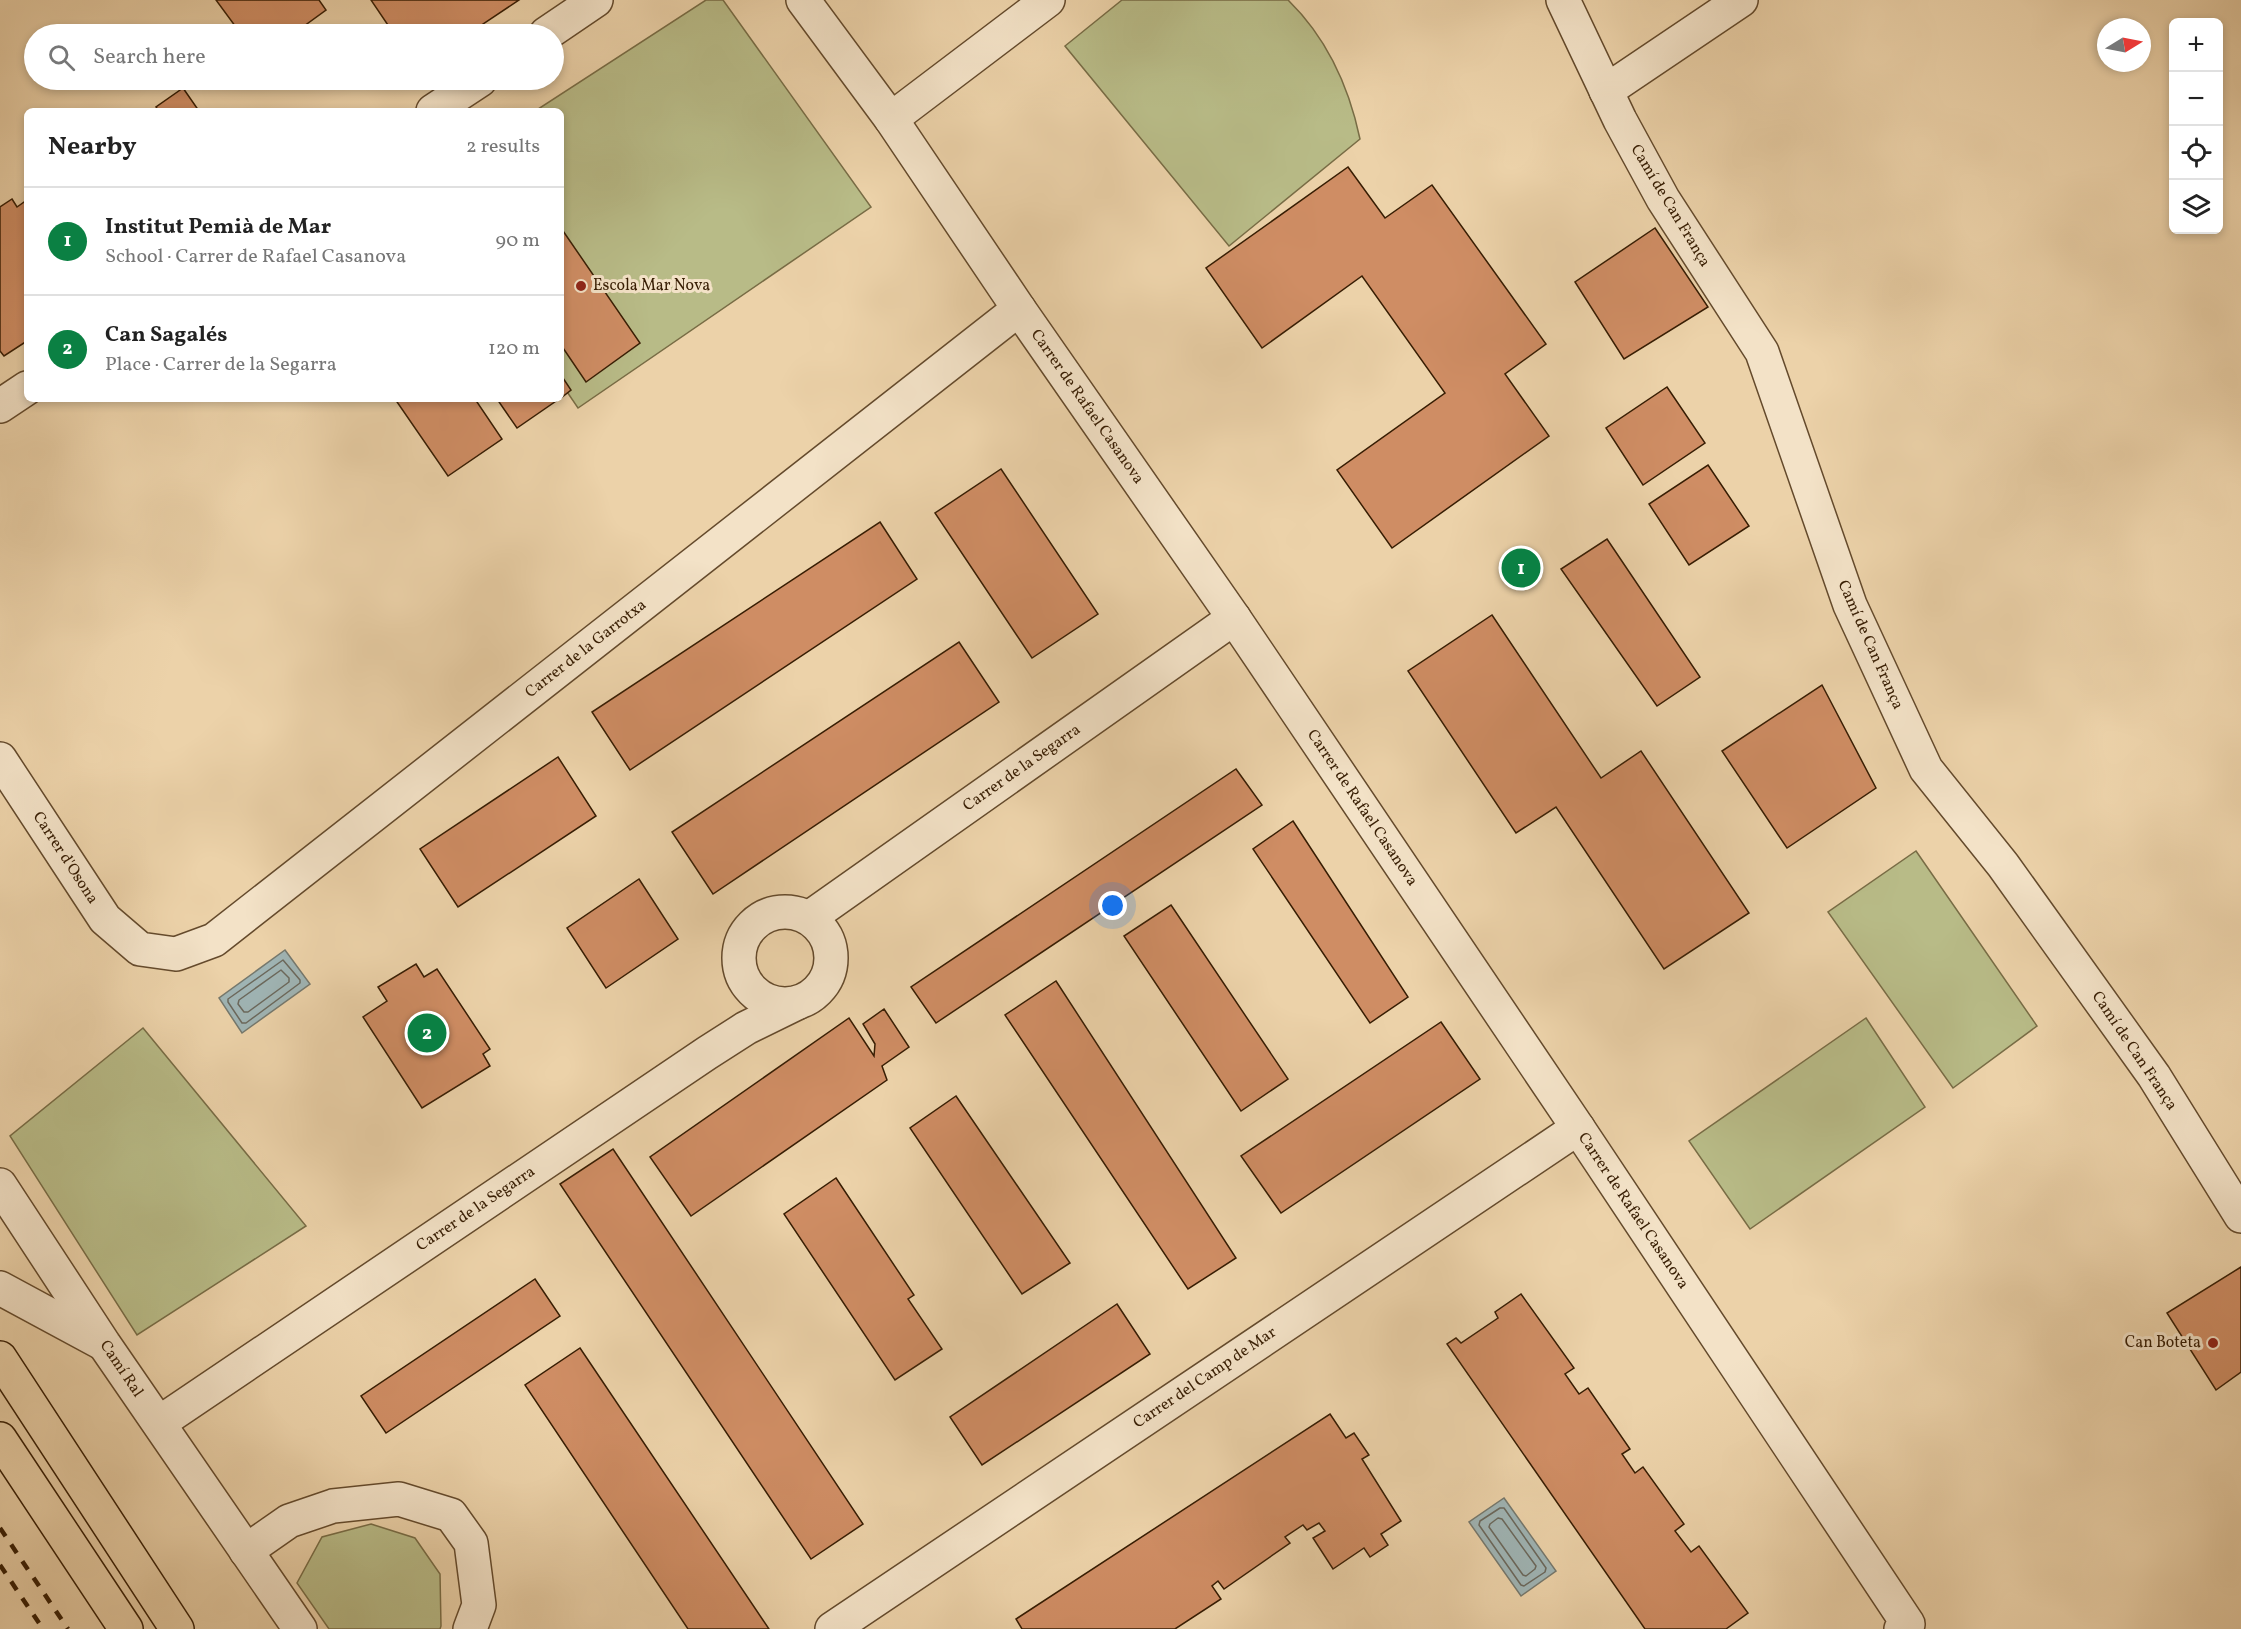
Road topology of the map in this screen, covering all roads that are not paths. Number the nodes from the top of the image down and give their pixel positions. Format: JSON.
{"nodes":[{"id":1,"x":596,"y":0,"type":"edge"},
{"id":2,"x":803,"y":0,"type":"edge"},
{"id":3,"x":1048,"y":0,"type":"edge"},
{"id":4,"x":1563,"y":0,"type":"edge"},
{"id":5,"x":1741,"y":0,"type":"edge"},
{"id":6,"x":561,"y":24,"type":"edge"},
{"id":7,"x":465,"y":90,"type":"edge"},
{"id":8,"x":1606,"y":91,"type":"junction"},
{"id":9,"x":438,"y":108,"type":"edge"},
{"id":10,"x":891,"y":120,"type":"junction"},
{"id":11,"x":1019,"y":309,"type":"junction"},
{"id":12,"x":24,"y":390,"type":"edge"},
{"id":13,"x":0,"y":406,"type":"edge"},
{"id":14,"x":1234,"y":618,"type":"junction"},
{"id":15,"x":0,"y":759,"type":"edge"},
{"id":16,"x":809,"y":918,"type":"junction"},
{"id":17,"x":140,"y":949,"type":"joint"},
{"id":18,"x":797,"y":1003,"type":"junction"},
{"id":19,"x":1578,"y":1128,"type":"junction"},
{"id":20,"x":0,"y":1185,"type":"edge"},
{"id":21,"x":2241,"y":1216,"type":"edge"},
{"id":22,"x":0,"y":1288,"type":"edge"},
{"id":23,"x":104,"y":1344,"type":"junction"},
{"id":24,"x":0,"y":1358,"type":"edge"},
{"id":25,"x":159,"y":1423,"type":"junction"},
{"id":26,"x":0,"y":1439,"type":"edge"},
{"id":27,"x":246,"y":1551,"type":"junction"},
{"id":28,"x":1905,"y":1627,"type":"edge"},
{"id":29,"x":126,"y":1629,"type":"edge"},
{"id":30,"x":177,"y":1629,"type":"edge"},
{"id":31,"x":300,"y":1629,"type":"edge"},
{"id":32,"x":470,"y":1629,"type":"edge"},
{"id":33,"x":832,"y":1629,"type":"edge"}],
"edges":[{"from":1,"to":6,"type":"street"},
{"from":2,"to":10,"type":"street","name":"Carrer de Rafael Casanova"},
{"from":3,"to":10,"type":"street"},
{"from":4,"to":8,"type":"street","name":"Camí de Can França"},
{"from":5,"to":8,"type":"street"},
{"from":7,"to":9,"type":"street"},
{"from":8,"to":21,"type":"street","name":"Camí de Can França"},
{"from":10,"to":11,"type":"street","name":"Carrer de Rafael Casanova"},
{"from":11,"to":14,"type":"street","name":"Carrer de Rafael Casanova"},
{"from":11,"to":17,"type":"street","name":"Carrer de la Garrotxa"},
{"from":12,"to":13,"type":"street"},
{"from":14,"to":16,"type":"street","name":"Carrer de la Segarra"},
{"from":14,"to":19,"type":"street","name":"Carrer de Rafael Casanova"},
{"from":15,"to":17,"type":"street","name":"Carrer d'Osona"},
{"from":16,"to":18,"type":"street","name":"Carrer de la Segarra"},
{"from":16,"to":18,"type":"street"},
{"from":18,"to":25,"type":"street","name":"Carrer de la Segarra"},
{"from":19,"to":28,"type":"street","name":"Carrer de Rafael Casanova"},
{"from":19,"to":33,"type":"street","name":"Carrer del Camp de Mar"},
{"from":20,"to":23,"type":"street","name":"Camí Ral"},
{"from":22,"to":23,"type":"street"},
{"from":23,"to":25,"type":"street","name":"Camí Ral"},
{"from":24,"to":30,"type":"main road"},
{"from":25,"to":27,"type":"street","name":"Camí Ral"},
{"from":26,"to":29,"type":"main road"},
{"from":27,"to":31,"type":"street","name":"Camí Ral"},
{"from":27,"to":32,"type":"street"}]}
